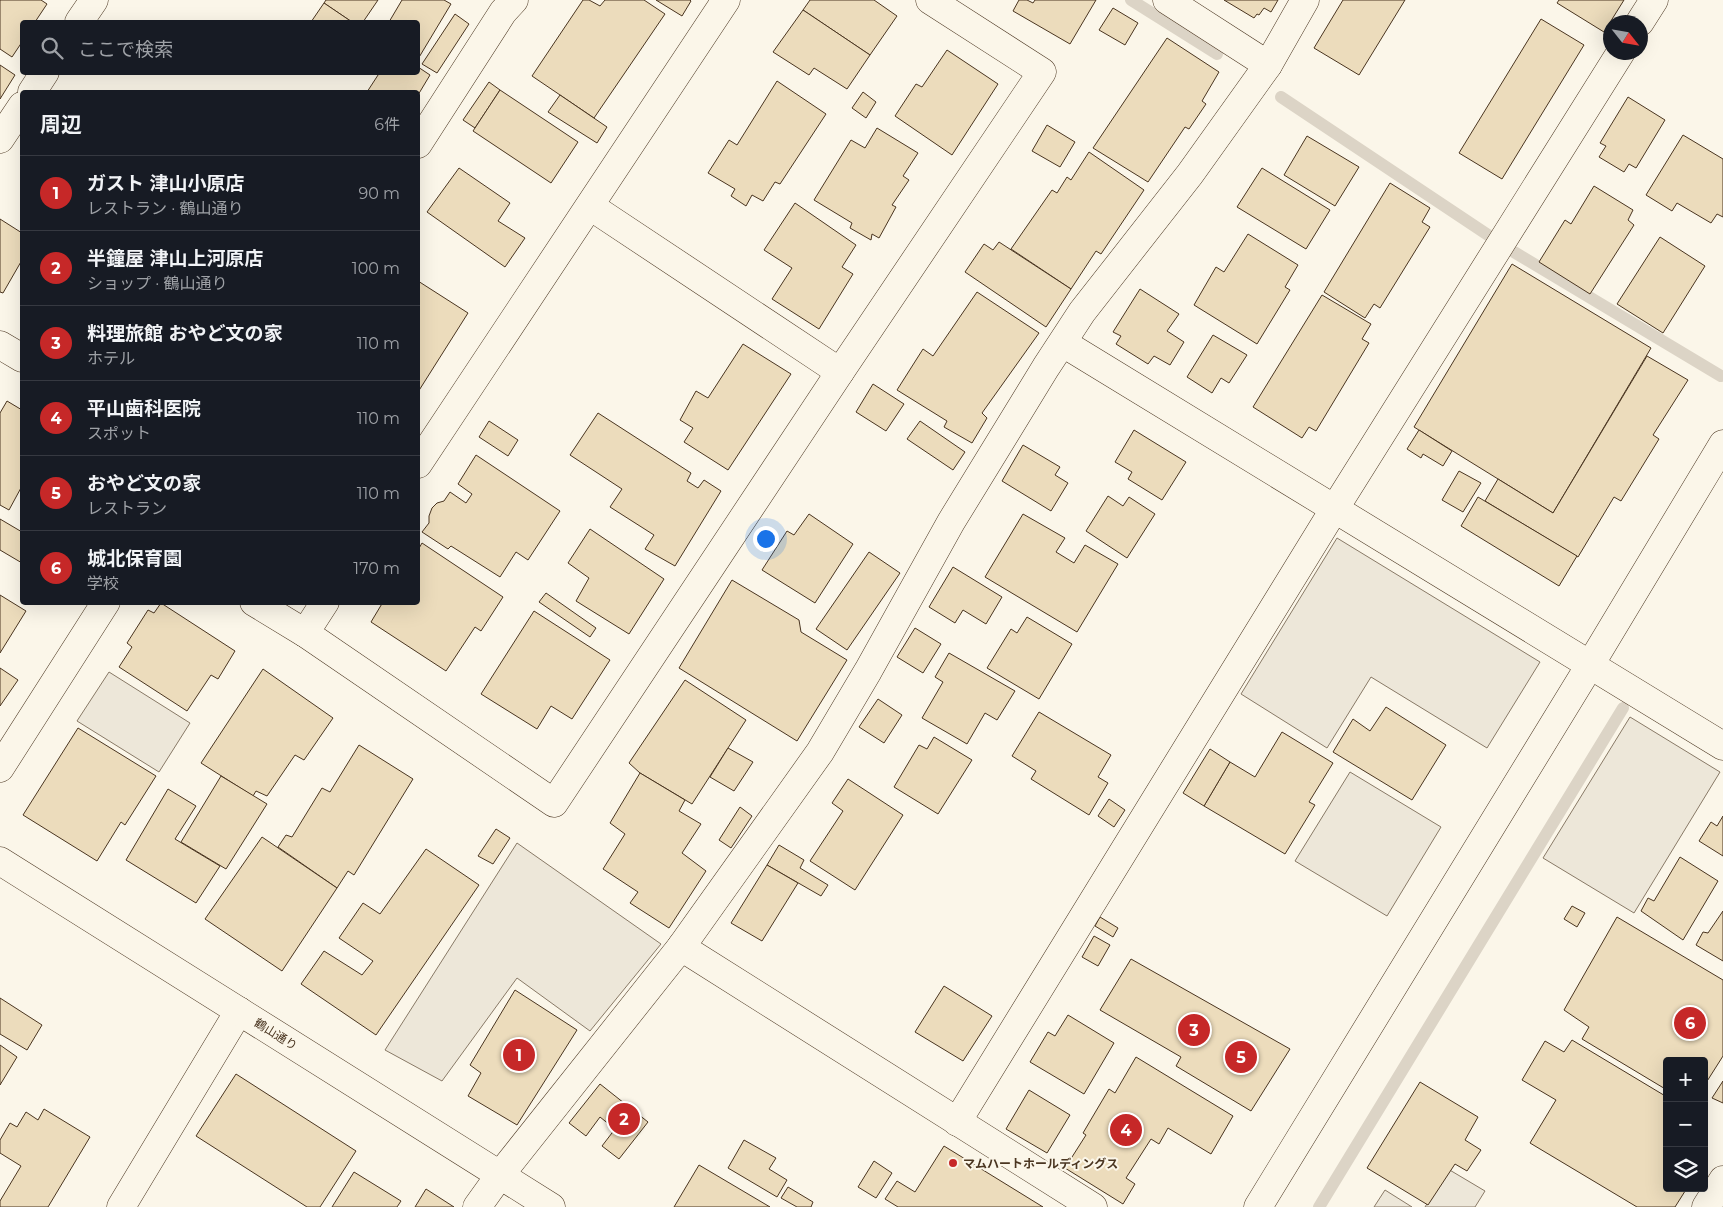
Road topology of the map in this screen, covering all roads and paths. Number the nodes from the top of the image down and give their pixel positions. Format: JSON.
{"nodes":[{"id":1,"x":94,"y":0,"type":"edge"},
{"id":2,"x":726,"y":0,"type":"edge"},
{"id":3,"x":930,"y":0,"type":"edge"},
{"id":4,"x":1167,"y":0,"type":"edge"},
{"id":5,"x":1305,"y":0,"type":"edge"},
{"id":6,"x":1654,"y":0,"type":"edge"},
{"id":7,"x":501,"y":4,"type":"edge"},
{"id":8,"x":1644,"y":15,"type":"edge"},
{"id":9,"x":80,"y":20,"type":"edge"},
{"id":10,"x":1616,"y":60,"type":"edge"},
{"id":11,"x":1268,"y":64,"type":"junction"},
{"id":12,"x":43,"y":75,"type":"edge"},
{"id":13,"x":33,"y":90,"type":"edge"},
{"id":14,"x":20,"y":109,"type":"edge"},
{"id":15,"x":0,"y":139,"type":"edge"},
{"id":16,"x":420,"y":141,"type":"edge"},
{"id":17,"x":590,"y":206,"type":"junction"},
{"id":18,"x":1063,"y":342,"type":"junction"},
{"id":19,"x":0,"y":344,"type":"edge"},
{"id":20,"x":20,"y":357,"type":"edge"},
{"id":21,"x":840,"y":372,"type":"junction"},
{"id":22,"x":1723,"y":444,"type":"edge"},
{"id":23,"x":420,"y":461,"type":"edge"},
{"id":24,"x":1335,"y":508,"type":"junction"},
{"id":25,"x":104,"y":605,"type":"edge"},
{"id":26,"x":259,"y":605,"type":"edge"},
{"id":27,"x":323,"y":605,"type":"edge"},
{"id":28,"x":305,"y":633,"type":"junction"},
{"id":29,"x":1590,"y":665,"type":"junction"},
{"id":30,"x":1723,"y":746,"type":"edge"},
{"id":31,"x":0,"y":768,"type":"edge"},
{"id":32,"x":0,"y":861,"type":"edge"},
{"id":33,"x":681,"y":947,"type":"junction"},
{"id":34,"x":239,"y":1010,"type":"junction"},
{"id":35,"x":957,"y":1122,"type":"junction"},
{"id":36,"x":500,"y":1175,"type":"junction"},
{"id":37,"x":1723,"y":1180,"type":"edge"},
{"id":38,"x":121,"y":1207,"type":"edge"},
{"id":39,"x":477,"y":1207,"type":"edge"},
{"id":40,"x":551,"y":1207,"type":"edge"},
{"id":41,"x":1093,"y":1207,"type":"edge"},
{"id":42,"x":1258,"y":1207,"type":"edge"},
{"id":43,"x":1706,"y":1207,"type":"edge"}],
"edges":[{"from":1,"to":9,"type":"street"},
{"from":2,"to":17,"type":"street"},
{"from":3,"to":21,"type":"street"},
{"from":4,"to":11,"type":"street"},
{"from":5,"to":11,"type":"street"},
{"from":6,"to":8,"type":"street"},
{"from":7,"to":16,"type":"street"},
{"from":10,"to":24,"type":"street"},
{"from":11,"to":18,"type":"street"},
{"from":12,"to":13,"type":"street"},
{"from":14,"to":15,"type":"street"},
{"from":17,"to":21,"type":"street"},
{"from":17,"to":23,"type":"street"},
{"from":18,"to":24,"type":"street"},
{"from":18,"to":33,"type":"street"},
{"from":19,"to":20,"type":"street"},
{"from":21,"to":28,"type":"street"},
{"from":22,"to":29,"type":"street"},
{"from":24,"to":29,"type":"street"},
{"from":24,"to":35,"type":"street"},
{"from":25,"to":31,"type":"street"},
{"from":26,"to":28,"type":"street"},
{"from":27,"to":28,"type":"street"},
{"from":29,"to":30,"type":"street"},
{"from":29,"to":42,"type":"street"},
{"from":32,"to":34,"type":"street","name":"鶴山通り"},
{"from":33,"to":35,"type":"street"},
{"from":33,"to":36,"type":"street"},
{"from":34,"to":36,"type":"street","name":"鶴山通り"},
{"from":34,"to":38,"type":"street"},
{"from":35,"to":41,"type":"street"},
{"from":36,"to":39,"type":"street"},
{"from":36,"to":40,"type":"street","name":"鶴山通り"},
{"from":37,"to":43,"type":"street"}]}
